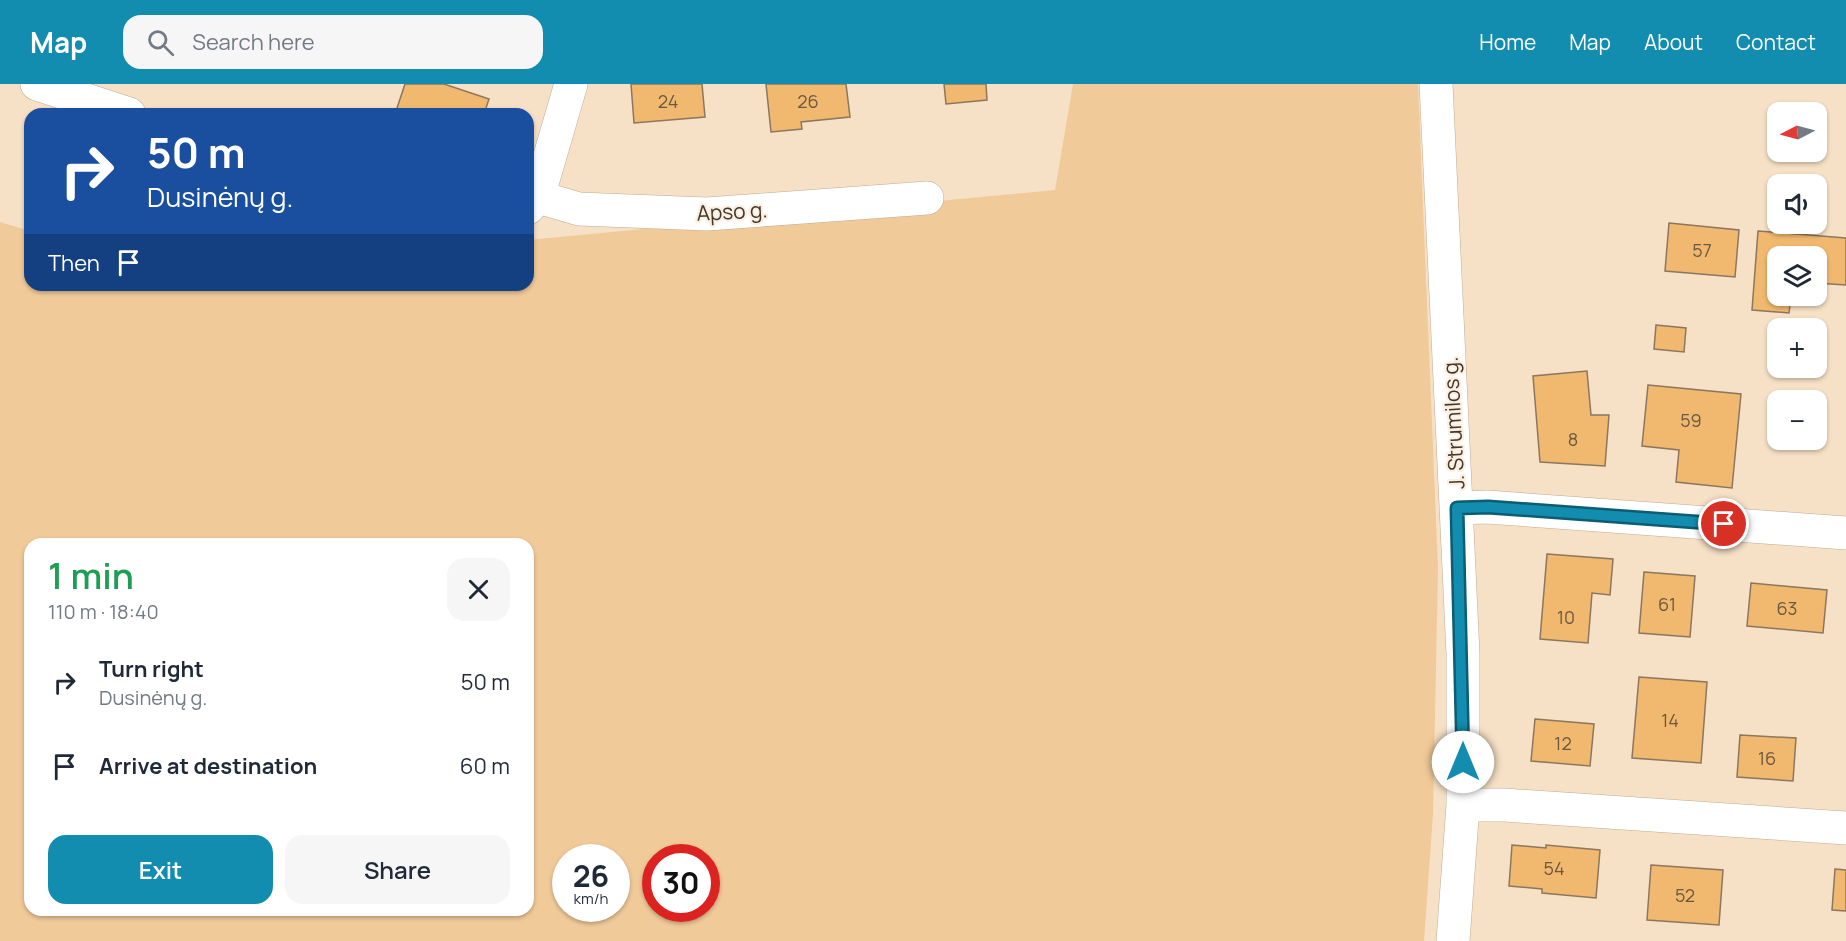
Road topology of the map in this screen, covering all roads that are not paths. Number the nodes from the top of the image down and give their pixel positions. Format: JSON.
{"nodes":[{"id":1,"x":37,"y":84,"type":"edge"},
{"id":2,"x":571,"y":84,"type":"edge"},
{"id":3,"x":1436,"y":84,"type":"edge"},
{"id":4,"x":111,"y":108,"type":"edge"},
{"id":5,"x":927,"y":198,"type":"dead end"},
{"id":6,"x":534,"y":199,"type":"edge"},
{"id":7,"x":534,"y":202,"type":"edge"},
{"id":8,"x":1457,"y":508,"type":"junction"},
{"id":9,"x":1846,"y":533,"type":"edge"},
{"id":10,"x":1464,"y":805,"type":"junction"},
{"id":11,"x":1846,"y":828,"type":"edge"},
{"id":12,"x":1453,"y":941,"type":"edge"}],
"edges":[{"from":1,"to":4,"type":"street"},
{"from":2,"to":6,"type":"street","name":"Apso g."},
{"from":3,"to":8,"type":"street","name":"J. Strumilos g."},
{"from":5,"to":7,"type":"street","name":"Apso g."},
{"from":8,"to":9,"type":"street"},
{"from":8,"to":10,"type":"street","name":"J. Strumilos g."},
{"from":10,"to":11,"type":"street"},
{"from":10,"to":12,"type":"street","name":"J. Strumilos g."}]}
